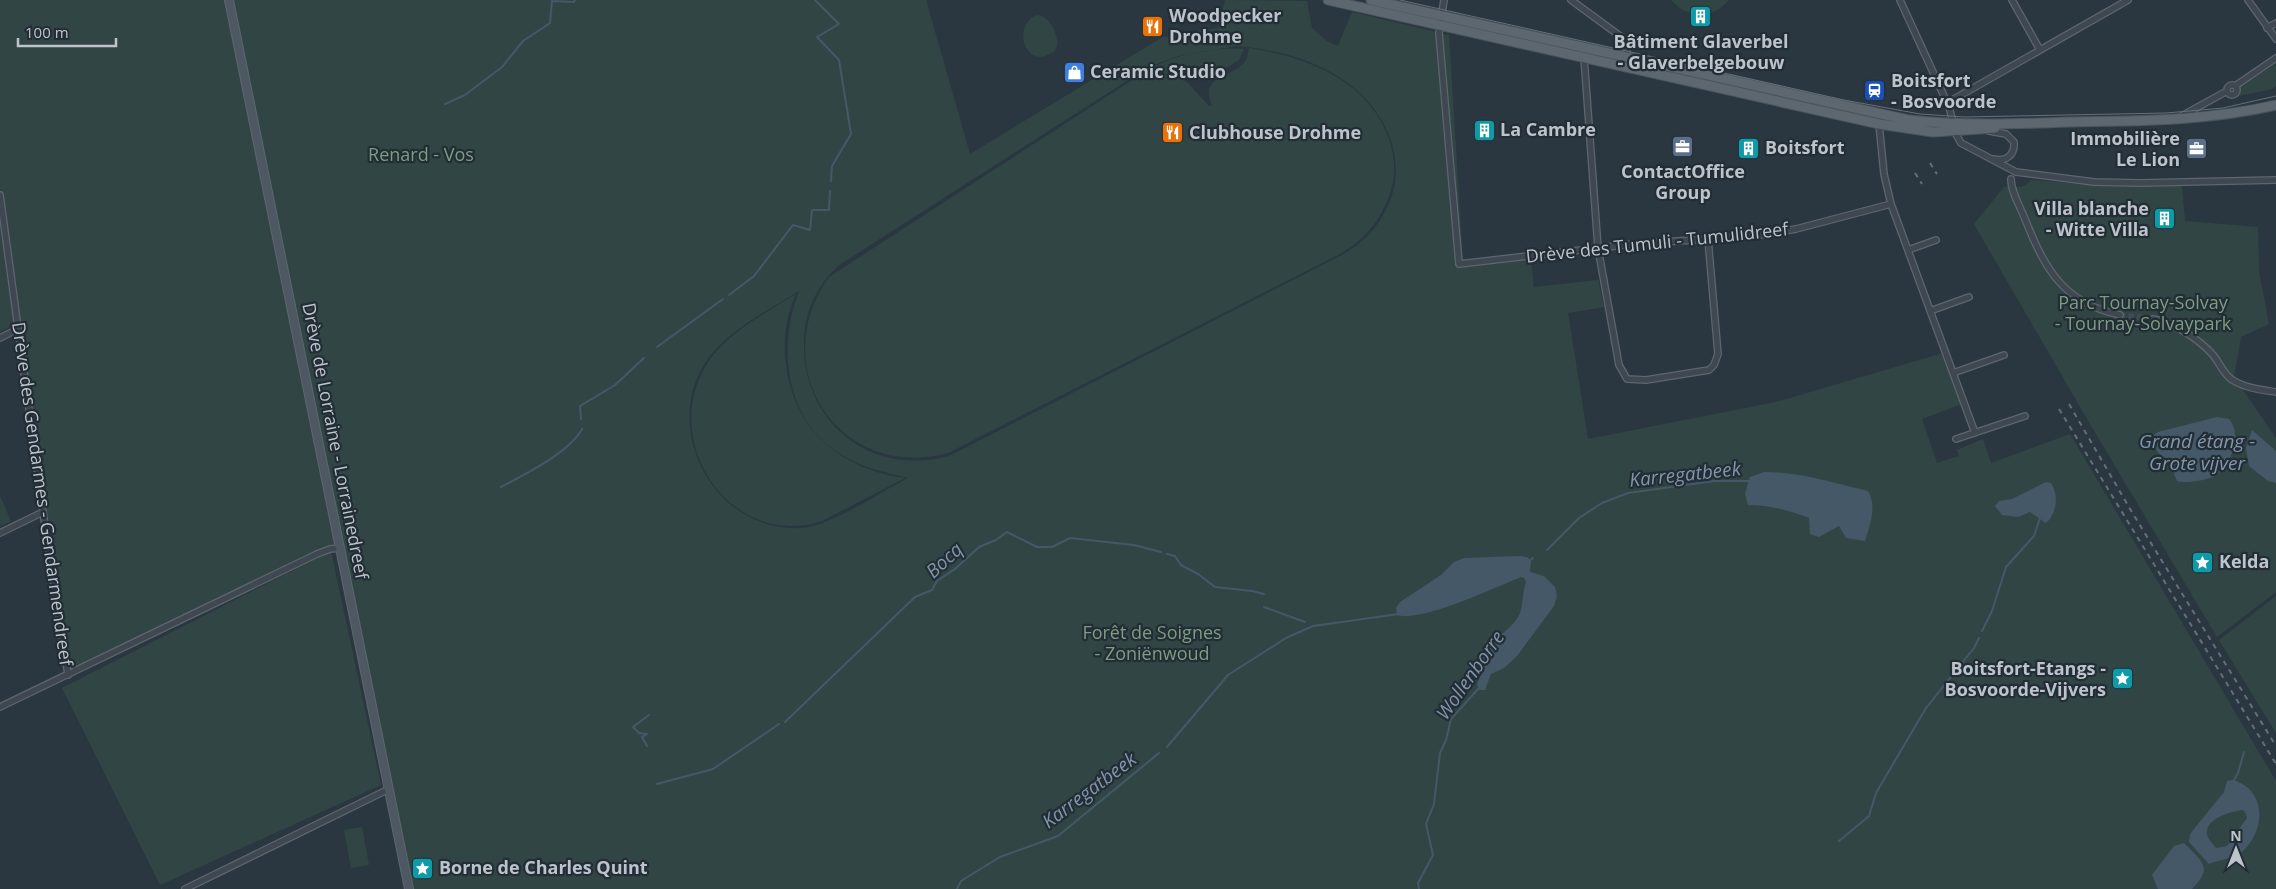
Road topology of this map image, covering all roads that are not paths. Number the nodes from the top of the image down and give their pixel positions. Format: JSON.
{"nodes":[{"id":1,"x":229,"y":0,"type":"edge"},
{"id":2,"x":1328,"y":0,"type":"edge"},
{"id":3,"x":1371,"y":0,"type":"edge"},
{"id":4,"x":1444,"y":0,"type":"edge"},
{"id":5,"x":1572,"y":0,"type":"edge"},
{"id":6,"x":1900,"y":0,"type":"edge"},
{"id":7,"x":2012,"y":0,"type":"edge"},
{"id":8,"x":2128,"y":0,"type":"edge"},
{"id":9,"x":2248,"y":0,"type":"edge"},
{"id":10,"x":1441,"y":20,"type":"junction"},
{"id":11,"x":2276,"y":24,"type":"edge"},
{"id":12,"x":2267,"y":28,"type":"junction"},
{"id":13,"x":2276,"y":39,"type":"edge"},
{"id":14,"x":2040,"y":50,"type":"junction"},
{"id":15,"x":1584,"y":57,"type":"junction"},
{"id":16,"x":1627,"y":58,"type":"junction"},
{"id":17,"x":2276,"y":58,"type":"edge"},
{"id":18,"x":1947,"y":102,"type":"junction"},
{"id":19,"x":2276,"y":105,"type":"edge"},
{"id":20,"x":2261,"y":108,"type":"junction"},
{"id":21,"x":2276,"y":111,"type":"edge"},
{"id":22,"x":2174,"y":120,"type":"junction"},
{"id":23,"x":1879,"y":124,"type":"junction"},
{"id":24,"x":2022,"y":124,"type":"junction"},
{"id":25,"x":1954,"y":127,"type":"junction"},
{"id":26,"x":1972,"y":130,"type":"junction"},
{"id":27,"x":2006,"y":158,"type":"junction"},
{"id":28,"x":1992,"y":159,"type":"junction"},
{"id":29,"x":2010,"y":175,"type":"junction"},
{"id":30,"x":2276,"y":180,"type":"edge"},
{"id":31,"x":0,"y":198,"type":"edge"},
{"id":32,"x":1891,"y":204,"type":"junction"},
{"id":33,"x":1708,"y":239,"type":"junction"},
{"id":34,"x":1936,"y":240,"type":"dead end"},
{"id":35,"x":1598,"y":248,"type":"junction"},
{"id":36,"x":1908,"y":250,"type":"junction"},
{"id":37,"x":1969,"y":297,"type":"dead end"},
{"id":38,"x":1930,"y":311,"type":"junction"},
{"id":39,"x":2120,"y":315,"type":"tunnel mouth"},
{"id":40,"x":2153,"y":319,"type":"tunnel mouth"},
{"id":41,"x":18,"y":329,"type":"junction"},
{"id":42,"x":0,"y":338,"type":"edge"},
{"id":43,"x":2004,"y":355,"type":"dead end"},
{"id":44,"x":1953,"y":373,"type":"junction"},
{"id":45,"x":2276,"y":392,"type":"edge"},
{"id":46,"x":2025,"y":416,"type":"dead end"},
{"id":47,"x":1975,"y":433,"type":"junction"},
{"id":48,"x":1956,"y":439,"type":"dead end"},
{"id":49,"x":43,"y":512,"type":"junction"},
{"id":50,"x":0,"y":533,"type":"edge"},
{"id":51,"x":341,"y":548,"type":"junction"},
{"id":52,"x":68,"y":675,"type":"junction"},
{"id":53,"x":0,"y":707,"type":"edge"},
{"id":54,"x":389,"y":789,"type":"junction"},
{"id":55,"x":185,"y":889,"type":"edge"},
{"id":56,"x":409,"y":889,"type":"edge"}],
"edges":[{"from":1,"to":51,"type":"main road","name":"Drève de Lorraine - Lorrainedreef"},
{"from":2,"to":10,"type":"main road"},
{"from":3,"to":10,"type":"main road"},
{"from":4,"to":10,"type":"street"},
{"from":5,"to":16,"type":"street"},
{"from":6,"to":18,"type":"street"},
{"from":7,"to":14,"type":"street"},
{"from":8,"to":14,"type":"street"},
{"from":9,"to":12,"type":"street"},
{"from":10,"to":15,"type":"main road"},
{"from":10,"to":16,"type":"main road"},
{"from":10,"to":35,"type":"street","name":"Drève des Tumuli - Tumulidreef"},
{"from":11,"to":12,"type":"street"},
{"from":12,"to":13,"type":"street"},
{"from":14,"to":18,"type":"street"},
{"from":15,"to":23,"type":"main road"},
{"from":15,"to":35,"type":"street"},
{"from":16,"to":25,"type":"main road"},
{"from":17,"to":22,"type":"street"},
{"from":18,"to":25,"type":"street"},
{"from":19,"to":20,"type":"main road"},
{"from":20,"to":21,"type":"main road"},
{"from":20,"to":22,"type":"main road"},
{"from":22,"to":24,"type":"main road"},
{"from":23,"to":25,"type":"main road"},
{"from":23,"to":32,"type":"street"},
{"from":24,"to":25,"type":"main road"},
{"from":24,"to":26,"type":"main road"},
{"from":25,"to":26,"type":"main road"},
{"from":25,"to":28,"type":"street"},
{"from":26,"to":27,"type":"street"},
{"from":27,"to":28,"type":"street"},
{"from":27,"to":29,"type":"street"},
{"from":28,"to":29,"type":"street"},
{"from":29,"to":30,"type":"street"},
{"from":29,"to":39,"type":"street"},
{"from":31,"to":41,"type":"street","name":"Drève des Gendarmes - Gendarmendreef"},
{"from":32,"to":33,"type":"street","name":"Drève des Tumuli - Tumulidreef"},
{"from":32,"to":36,"type":"street"},
{"from":33,"to":35,"type":"street","name":"Drève des Tumuli - Tumulidreef"},
{"from":33,"to":35,"type":"street"},
{"from":34,"to":36,"type":"street"},
{"from":36,"to":38,"type":"street"},
{"from":37,"to":38,"type":"street"},
{"from":38,"to":44,"type":"street"},
{"from":40,"to":45,"type":"street"},
{"from":41,"to":42,"type":"street"},
{"from":41,"to":49,"type":"street","name":"Drève des Gendarmes - Gendarmendreef"},
{"from":43,"to":44,"type":"street"},
{"from":44,"to":47,"type":"street"},
{"from":46,"to":47,"type":"street"},
{"from":47,"to":48,"type":"street"},
{"from":49,"to":50,"type":"street"},
{"from":49,"to":52,"type":"street","name":"Drève des Gendarmes - Gendarmendreef"},
{"from":51,"to":52,"type":"street"},
{"from":51,"to":54,"type":"main road","name":"Drève de Lorraine - Lorrainedreef"},
{"from":52,"to":53,"type":"street"},
{"from":54,"to":55,"type":"street"},
{"from":54,"to":56,"type":"main road","name":"Drève de Lorraine - Lorrainedreef"}]}
